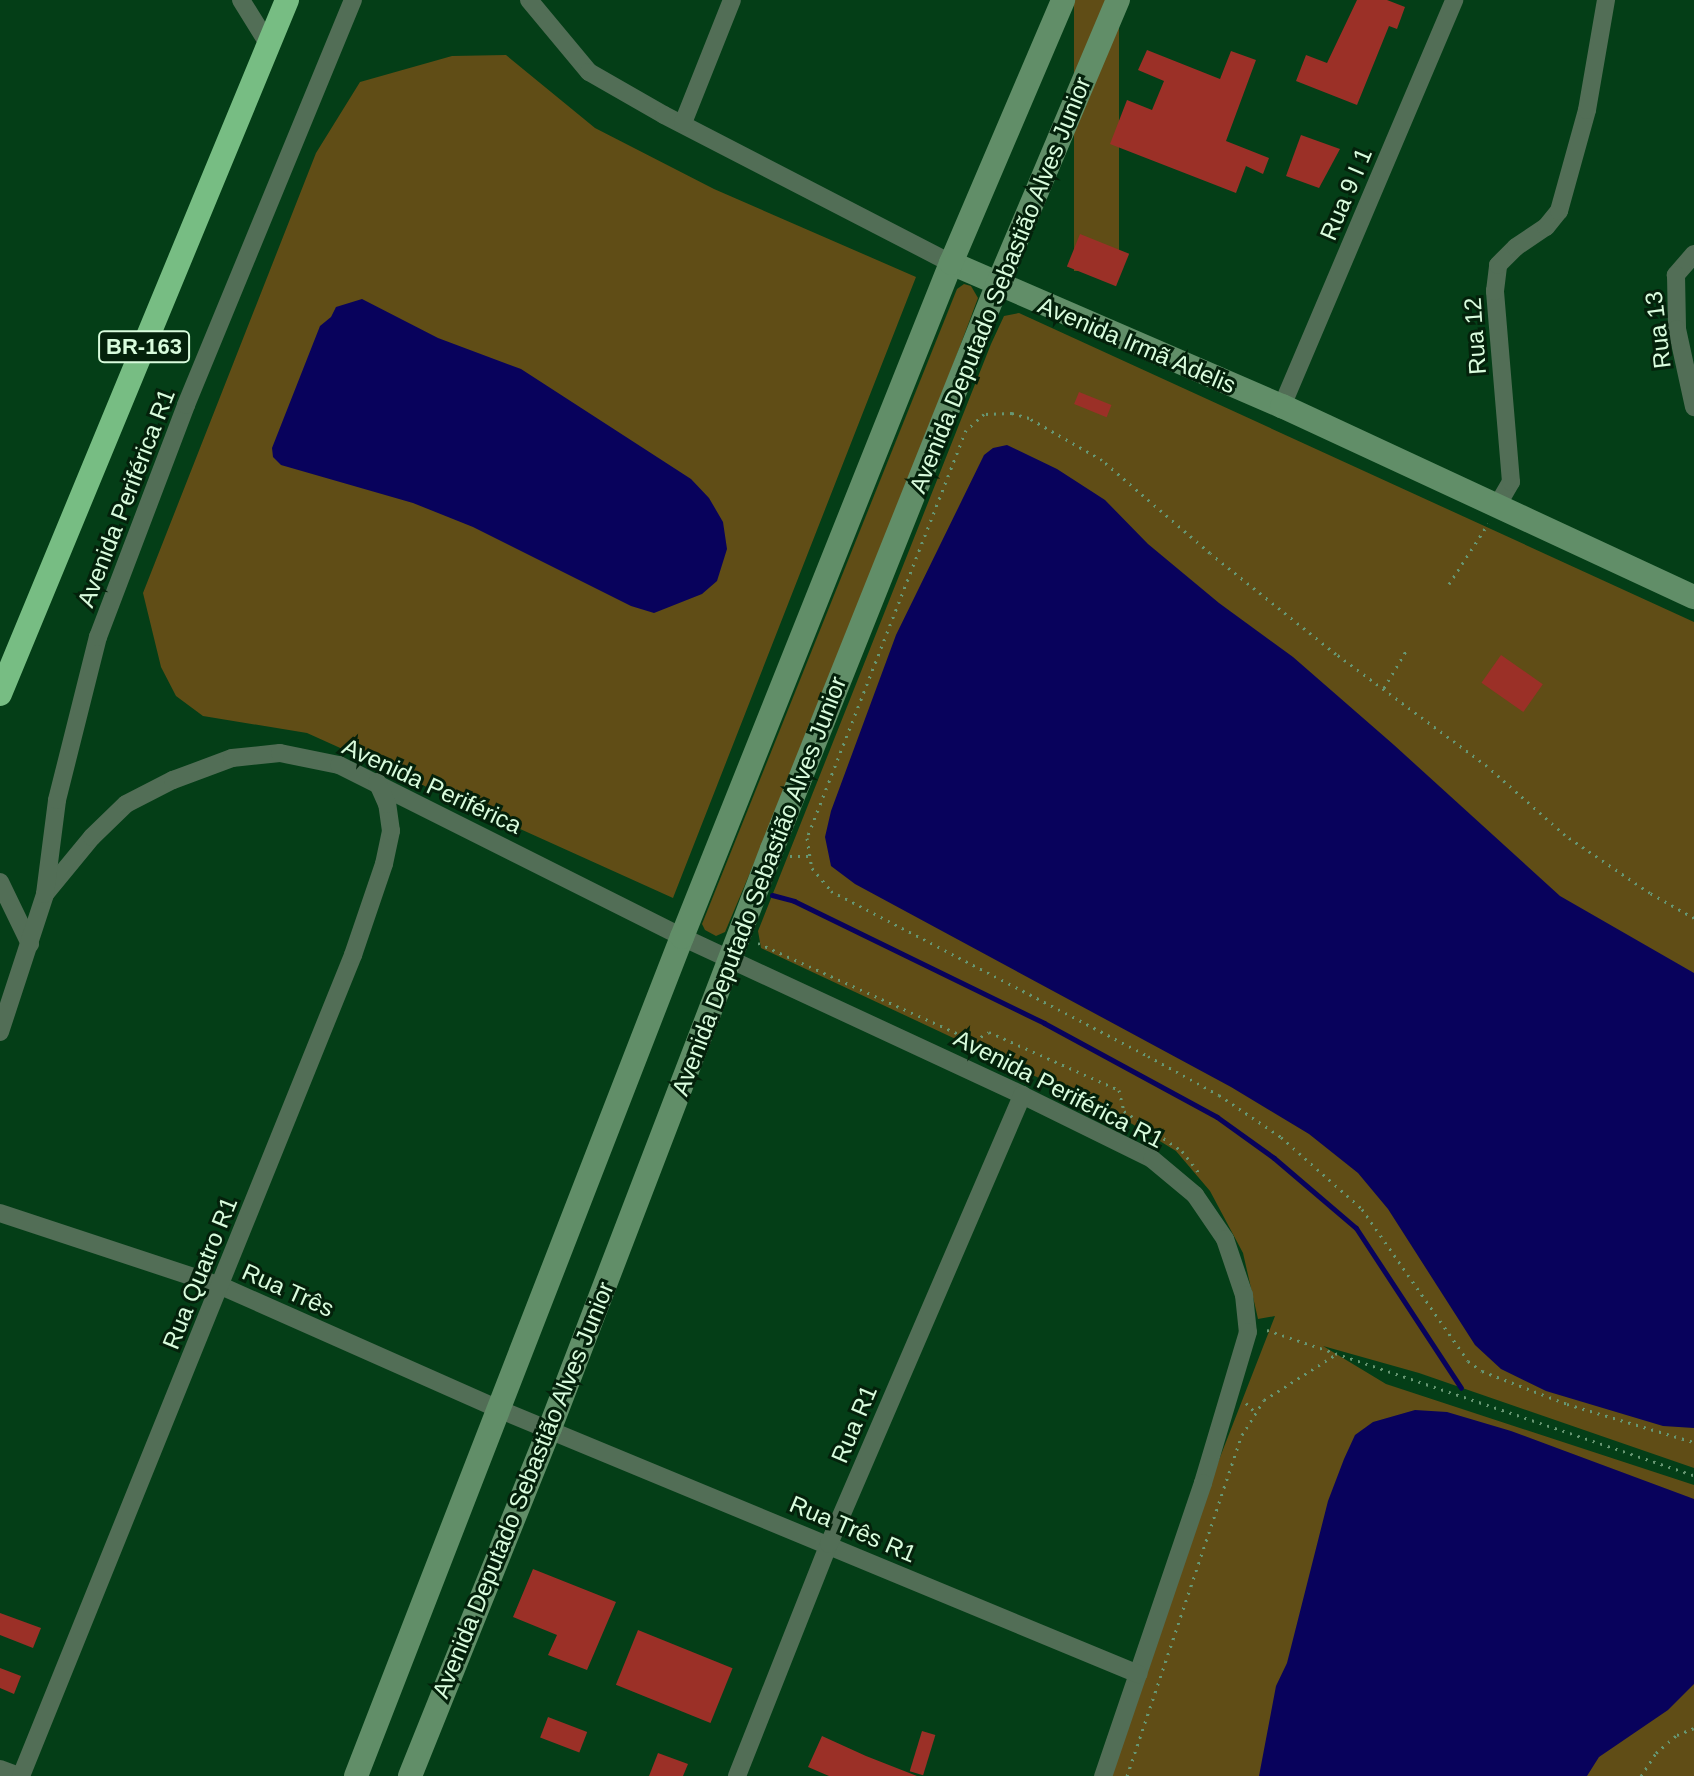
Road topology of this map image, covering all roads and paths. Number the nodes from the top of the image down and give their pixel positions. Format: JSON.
{"nodes":[{"id":1,"x":241,"y":0,"type":"edge"},
{"id":2,"x":287,"y":0,"type":"edge"},
{"id":3,"x":353,"y":0,"type":"edge"},
{"id":4,"x":529,"y":0,"type":"edge"},
{"id":5,"x":732,"y":0,"type":"edge"},
{"id":6,"x":1063,"y":0,"type":"edge"},
{"id":7,"x":1118,"y":0,"type":"edge"},
{"id":8,"x":1454,"y":0,"type":"edge"},
{"id":9,"x":1606,"y":0,"type":"edge"},
{"id":10,"x":269,"y":45,"type":"junction"},
{"id":11,"x":683,"y":123,"type":"junction"},
{"id":12,"x":1694,"y":254,"type":"edge"},
{"id":13,"x":951,"y":263,"type":"junction"},
{"id":14,"x":997,"y":286,"type":"junction"},
{"id":15,"x":1282,"y":406,"type":"junction"},
{"id":16,"x":1694,"y":407,"type":"edge"},
{"id":17,"x":1497,"y":506,"type":"junction"},
{"id":18,"x":1449,"y":584,"type":"dead end"},
{"id":19,"x":1694,"y":597,"type":"edge"},
{"id":20,"x":1406,"y":651,"type":"dead end"},
{"id":21,"x":1384,"y":688,"type":"junction"},
{"id":22,"x":0,"y":694,"type":"edge"},
{"id":23,"x":377,"y":782,"type":"junction"},
{"id":24,"x":0,"y":882,"type":"edge"},
{"id":25,"x":45,"y":894,"type":"junction"},
{"id":26,"x":1694,"y":918,"type":"edge"},
{"id":27,"x":682,"y":937,"type":"junction"},
{"id":28,"x":30,"y":944,"type":"junction"},
{"id":29,"x":729,"y":958,"type":"junction"},
{"id":30,"x":0,"y":1032,"type":"edge"},
{"id":31,"x":1022,"y":1095,"type":"junction"},
{"id":32,"x":0,"y":1213,"type":"edge"},
{"id":33,"x":221,"y":1286,"type":"junction"},
{"id":34,"x":1248,"y":1332,"type":"junction"},
{"id":35,"x":1335,"y":1355,"type":"junction"},
{"id":36,"x":501,"y":1410,"type":"junction"},
{"id":37,"x":550,"y":1428,"type":"junction"},
{"id":38,"x":1694,"y":1442,"type":"edge"},
{"id":39,"x":1694,"y":1475,"type":"edge"},
{"id":40,"x":829,"y":1544,"type":"junction"},
{"id":41,"x":1138,"y":1674,"type":"junction"},
{"id":42,"x":1694,"y":1728,"type":"edge"},
{"id":43,"x":0,"y":1769,"type":"edge"},
{"id":44,"x":20,"y":1776,"type":"edge"},
{"id":45,"x":356,"y":1776,"type":"edge"},
{"id":46,"x":410,"y":1776,"type":"edge"},
{"id":47,"x":737,"y":1776,"type":"edge"},
{"id":48,"x":1103,"y":1776,"type":"edge"},
{"id":49,"x":1127,"y":1776,"type":"edge"},
{"id":50,"x":1641,"y":1776,"type":"edge"}],
"edges":[{"from":1,"to":10,"type":"street"},
{"from":2,"to":10,"type":"highway","number":"BR-163"},
{"from":3,"to":25,"type":"street","name":"Avenida Periférica R1"},
{"from":4,"to":11,"type":"street","name":"Avenida Irmã Adelis"},
{"from":5,"to":11,"type":"street"},
{"from":6,"to":13,"type":"street","name":"Avenida Deputado Sebastião Alves Junior"},
{"from":7,"to":14,"type":"street","name":"Avenida Deputado Sebastião Alves Junior"},
{"from":8,"to":15,"type":"street","name":"Rua 9 I 1"},
{"from":9,"to":17,"type":"street","name":"Rua 12"},
{"from":10,"to":22,"type":"highway","number":"BR-163"},
{"from":11,"to":13,"type":"street","name":"Avenida Irmã Adelis"},
{"from":12,"to":16,"type":"street","name":"Rua 13"},
{"from":13,"to":14,"type":"street","name":"Avenida Irmã Adelis"},
{"from":13,"to":27,"type":"street","name":"Avenida Deputado Sebastião Alves Junior"},
{"from":14,"to":15,"type":"street","name":"Avenida Irmã Adelis"},
{"from":14,"to":29,"type":"street","name":"Avenida Deputado Sebastião Alves Junior"},
{"from":15,"to":17,"type":"street","name":"Avenida Irmã Adelis"},
{"from":17,"to":18,"type":"path"},
{"from":17,"to":19,"type":"street","name":"Avenida Irmã Adelis"},
{"from":20,"to":21,"type":"path"},
{"from":21,"to":26,"type":"path"},
{"from":21,"to":38,"type":"path"},
{"from":23,"to":25,"type":"street","name":"Avenida Periférica"},
{"from":23,"to":27,"type":"street","name":"Avenida Periférica"},
{"from":23,"to":33,"type":"street","name":"Rua Quatro R1"},
{"from":24,"to":28,"type":"street"},
{"from":25,"to":28,"type":"street","name":"Avenida Periférica R1"},
{"from":27,"to":29,"type":"street","name":"Avenida Periférica"},
{"from":27,"to":36,"type":"street","name":"Avenida Deputado Sebastião Alves Junior"},
{"from":28,"to":30,"type":"street","name":"Avenida Periférica R1"},
{"from":29,"to":31,"type":"street","name":"Avenida Periférica R1"},
{"from":29,"to":37,"type":"street","name":"Avenida Deputado Sebastião Alves Junior"},
{"from":31,"to":34,"type":"street","name":"Avenida Periférica R1"},
{"from":31,"to":40,"type":"street","name":"Rua R1"},
{"from":32,"to":33,"type":"street","name":"Rua Três"},
{"from":33,"to":36,"type":"street","name":"Rua Três"},
{"from":33,"to":44,"type":"street","name":"Rua Quatro R1"},
{"from":34,"to":35,"type":"path"},
{"from":34,"to":41,"type":"street","name":"Avenida Periférica R1"},
{"from":35,"to":39,"type":"path"},
{"from":35,"to":49,"type":"path"},
{"from":36,"to":37,"type":"street","name":"Rua Três"},
{"from":36,"to":45,"type":"street","name":"Avenida Deputado Sebastião Alves Junior"},
{"from":37,"to":40,"type":"street","name":"Rua Três R1"},
{"from":37,"to":46,"type":"street","name":"Avenida Deputado Sebastião Alves Junior"},
{"from":40,"to":41,"type":"street","name":"Rua Três R1"},
{"from":40,"to":47,"type":"street","name":"Rua R1"},
{"from":41,"to":48,"type":"street","name":"Avenida Periférica R1"},
{"from":42,"to":50,"type":"path"},
{"from":43,"to":44,"type":"street"}]}
